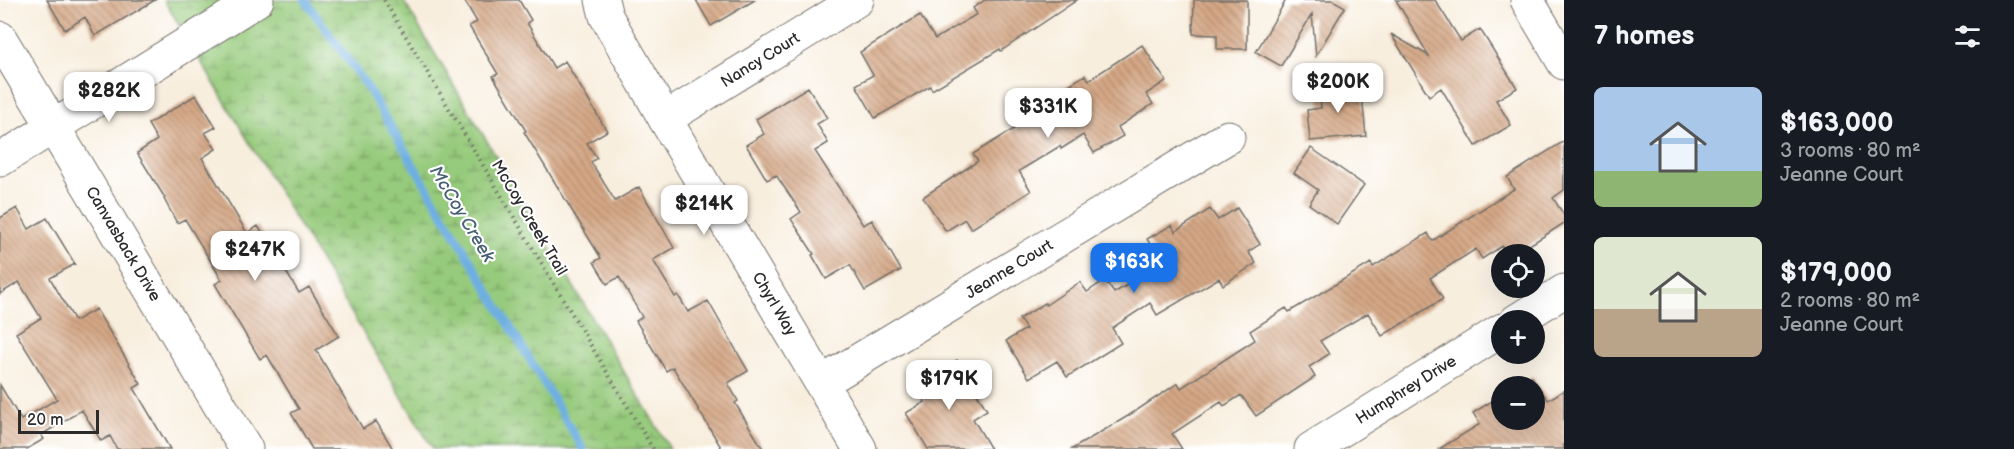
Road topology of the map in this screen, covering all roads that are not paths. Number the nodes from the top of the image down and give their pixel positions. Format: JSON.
{"nodes":[{"id":1,"x":257,"y":0,"type":"edge"},
{"id":2,"x":602,"y":0,"type":"edge"},
{"id":3,"x":857,"y":0,"type":"edge"},
{"id":4,"x":1527,"y":0,"type":"edge"},
{"id":5,"x":0,"y":38,"type":"edge"},
{"id":6,"x":1564,"y":63,"type":"edge"},
{"id":7,"x":665,"y":119,"type":"junction"},
{"id":8,"x":54,"y":127,"type":"junction"},
{"id":9,"x":1228,"y":137,"type":"dead end"},
{"id":10,"x":0,"y":160,"type":"edge"},
{"id":11,"x":1564,"y":291,"type":"edge"},
{"id":12,"x":1534,"y":310,"type":"edge"},
{"id":13,"x":1491,"y":337,"type":"edge"},
{"id":14,"x":821,"y":383,"type":"junction"},
{"id":15,"x":246,"y":449,"type":"edge"},
{"id":16,"x":860,"y":449,"type":"edge"},
{"id":17,"x":1311,"y":449,"type":"edge"}],
"edges":[{"from":1,"to":8,"type":"street"},
{"from":2,"to":7,"type":"street","name":"Chyrl Way"},
{"from":3,"to":7,"type":"street","name":"Nancy Court"},
{"from":4,"to":6,"type":"street"},
{"from":5,"to":8,"type":"street","name":"Canvasback Drive"},
{"from":7,"to":14,"type":"street","name":"Chyrl Way"},
{"from":8,"to":10,"type":"street"},
{"from":8,"to":15,"type":"street","name":"Canvasback Drive"},
{"from":9,"to":14,"type":"street","name":"Jeanne Court"},
{"from":11,"to":12,"type":"street"},
{"from":13,"to":17,"type":"street","name":"Humphrey Drive"},
{"from":14,"to":16,"type":"street","name":"Chyrl Way"}]}
